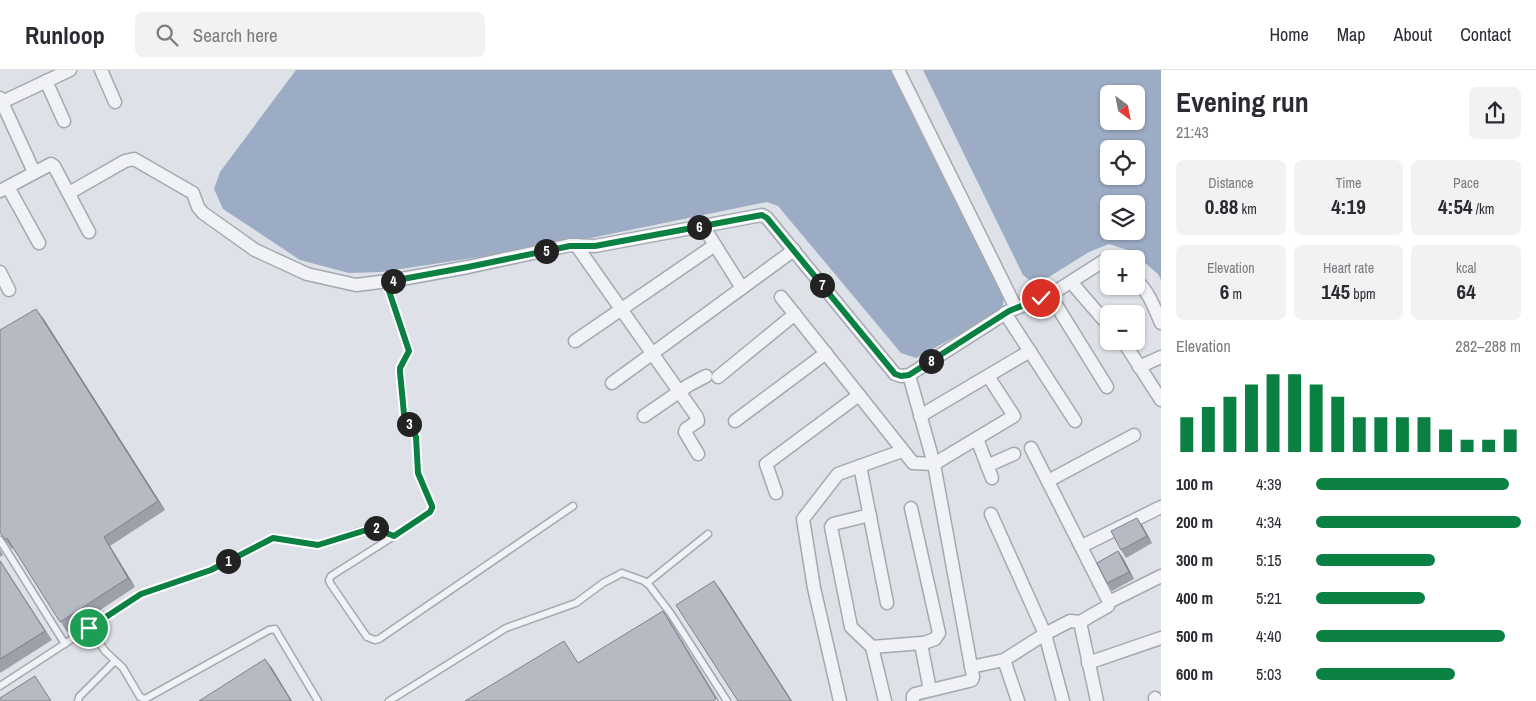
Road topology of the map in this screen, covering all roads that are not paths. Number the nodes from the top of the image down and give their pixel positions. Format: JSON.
{"nodes":[{"id":1,"x":70,"y":70,"type":"edge"},
{"id":2,"x":101,"y":70,"type":"edge"},
{"id":3,"x":898,"y":70,"type":"edge"},
{"id":4,"x":46,"y":81,"type":"junction"},
{"id":5,"x":1,"y":101,"type":"edge"},
{"id":6,"x":115,"y":102,"type":"dead end"},
{"id":7,"x":64,"y":121,"type":"dead end"},
{"id":8,"x":34,"y":172,"type":"junction"},
{"id":9,"x":4,"y":189,"type":"edge"},
{"id":10,"x":69,"y":193,"type":"junction"},
{"id":11,"x":702,"y":226,"type":"junction"},
{"id":12,"x":89,"y":232,"type":"dead end"},
{"id":13,"x":39,"y":242,"type":"dead end"},
{"id":14,"x":576,"y":245,"type":"junction"},
{"id":15,"x":715,"y":245,"type":"junction"},
{"id":16,"x":794,"y":250,"type":"junction"},
{"id":17,"x":1100,"y":263,"type":"edge"},
{"id":18,"x":0,"y":272,"type":"edge"},
{"id":19,"x":386,"y":282,"type":"junction"},
{"id":20,"x":1071,"y":282,"type":"junction"},
{"id":21,"x":742,"y":288,"type":"junction"},
{"id":22,"x":1145,"y":289,"type":"edge"},
{"id":23,"x":9,"y":290,"type":"dead end"},
{"id":24,"x":1050,"y":295,"type":"junction"},
{"id":25,"x":781,"y":297,"type":"dead end"},
{"id":26,"x":622,"y":310,"type":"junction"},
{"id":27,"x":1011,"y":310,"type":"junction"},
{"id":28,"x":795,"y":314,"type":"junction"},
{"id":29,"x":1100,"y":316,"type":"edge"},
{"id":30,"x":1161,"y":322,"type":"edge"},
{"id":31,"x":574,"y":341,"type":"dead end"},
{"id":32,"x":1129,"y":350,"type":"edge"},
{"id":33,"x":1030,"y":351,"type":"junction"},
{"id":34,"x":652,"y":353,"type":"junction"},
{"id":35,"x":826,"y":353,"type":"junction"},
{"id":36,"x":1161,"y":357,"type":"edge"},
{"id":37,"x":1139,"y":366,"type":"junction"},
{"id":38,"x":909,"y":375,"type":"junction"},
{"id":39,"x":988,"y":376,"type":"junction"},
{"id":40,"x":612,"y":383,"type":"dead end"},
{"id":41,"x":1107,"y":387,"type":"dead end"},
{"id":42,"x":680,"y":392,"type":"junction"},
{"id":43,"x":859,"y":395,"type":"junction"},
{"id":44,"x":1161,"y":400,"type":"edge"},
{"id":45,"x":644,"y":416,"type":"dead end"},
{"id":46,"x":920,"y":416,"type":"junction"},
{"id":47,"x":735,"y":421,"type":"dead end"},
{"id":48,"x":1075,"y":421,"type":"dead end"},
{"id":49,"x":1134,"y":435,"type":"dead end"},
{"id":50,"x":976,"y":439,"type":"junction"},
{"id":51,"x":1031,"y":448,"type":"dead end"},
{"id":52,"x":902,"y":451,"type":"junction"},
{"id":53,"x":698,"y":454,"type":"dead end"},
{"id":54,"x":1014,"y":454,"type":"dead end"},
{"id":55,"x":934,"y":464,"type":"junction"},
{"id":56,"x":860,"y":466,"type":"junction"},
{"id":57,"x":987,"y":466,"type":"junction"},
{"id":58,"x":992,"y":478,"type":"dead end"},
{"id":59,"x":1048,"y":480,"type":"junction"},
{"id":60,"x":776,"y":493,"type":"dead end"},
{"id":61,"x":572,"y":506,"type":"dead end"},
{"id":62,"x":1161,"y":507,"type":"edge"},
{"id":63,"x":911,"y":508,"type":"dead end"},
{"id":64,"x":991,"y":514,"type":"dead end"},
{"id":65,"x":870,"y":515,"type":"junction"},
{"id":66,"x":708,"y":534,"type":"dead end"},
{"id":67,"x":394,"y":536,"type":"junction"},
{"id":68,"x":0,"y":540,"type":"edge"},
{"id":69,"x":1082,"y":546,"type":"junction"},
{"id":70,"x":1161,"y":576,"type":"edge"},
{"id":71,"x":647,"y":583,"type":"junction"},
{"id":72,"x":1109,"y":602,"type":"junction"},
{"id":73,"x":887,"y":603,"type":"dead end"},
{"id":74,"x":1080,"y":622,"type":"junction"},
{"id":75,"x":89,"y":628,"type":"junction"},
{"id":76,"x":1045,"y":634,"type":"junction"},
{"id":77,"x":1161,"y":638,"type":"edge"},
{"id":78,"x":922,"y":643,"type":"junction"},
{"id":79,"x":65,"y":644,"type":"junction"},
{"id":80,"x":872,"y":647,"type":"junction"},
{"id":81,"x":1004,"y":660,"type":"junction"},
{"id":82,"x":115,"y":661,"type":"junction"},
{"id":83,"x":1088,"y":663,"type":"junction"},
{"id":84,"x":971,"y":667,"type":"junction"},
{"id":85,"x":0,"y":686,"type":"edge"},
{"id":86,"x":930,"y":690,"type":"junction"},
{"id":87,"x":910,"y":700,"type":"edge"},
{"id":88,"x":78,"y":701,"type":"edge"},
{"id":89,"x":318,"y":701,"type":"edge"},
{"id":90,"x":388,"y":701,"type":"edge"},
{"id":91,"x":727,"y":701,"type":"edge"},
{"id":92,"x":840,"y":701,"type":"edge"},
{"id":93,"x":885,"y":701,"type":"edge"},
{"id":94,"x":1018,"y":701,"type":"edge"},
{"id":95,"x":1063,"y":701,"type":"edge"},
{"id":96,"x":1097,"y":701,"type":"edge"}],
"edges":[{"from":1,"to":4,"type":"street"},
{"from":2,"to":6,"type":"street"},
{"from":3,"to":27,"type":"street"},
{"from":4,"to":5,"type":"street"},
{"from":4,"to":7,"type":"street"},
{"from":5,"to":8,"type":"street"},
{"from":8,"to":9,"type":"street"},
{"from":8,"to":10,"type":"street"},
{"from":9,"to":13,"type":"street"},
{"from":10,"to":12,"type":"street"},
{"from":10,"to":19,"type":"street"},
{"from":11,"to":14,"type":"street"},
{"from":11,"to":15,"type":"street"},
{"from":11,"to":16,"type":"street"},
{"from":14,"to":19,"type":"street"},
{"from":14,"to":26,"type":"street"},
{"from":15,"to":21,"type":"street"},
{"from":15,"to":26,"type":"street"},
{"from":16,"to":21,"type":"street"},
{"from":16,"to":38,"type":"street"},
{"from":17,"to":20,"type":"street"},
{"from":18,"to":23,"type":"street"},
{"from":19,"to":67,"type":"lane"},
{"from":20,"to":24,"type":"street"},
{"from":20,"to":29,"type":"street"},
{"from":21,"to":34,"type":"street"},
{"from":22,"to":30,"type":"street"},
{"from":24,"to":27,"type":"street"},
{"from":24,"to":41,"type":"street"},
{"from":25,"to":28,"type":"street"},
{"from":26,"to":31,"type":"street"},
{"from":26,"to":34,"type":"street"},
{"from":27,"to":33,"type":"street"},
{"from":27,"to":38,"type":"street"},
{"from":28,"to":35,"type":"street"},
{"from":28,"to":42,"type":"street"},
{"from":32,"to":37,"type":"street"},
{"from":33,"to":39,"type":"street"},
{"from":33,"to":48,"type":"street"},
{"from":34,"to":40,"type":"street"},
{"from":34,"to":42,"type":"street"},
{"from":35,"to":43,"type":"street"},
{"from":35,"to":47,"type":"street"},
{"from":36,"to":37,"type":"street"},
{"from":37,"to":44,"type":"street"},
{"from":38,"to":46,"type":"street"},
{"from":39,"to":46,"type":"street"},
{"from":39,"to":50,"type":"street"},
{"from":42,"to":45,"type":"street"},
{"from":42,"to":53,"type":"street"},
{"from":43,"to":52,"type":"street"},
{"from":43,"to":60,"type":"street"},
{"from":46,"to":55,"type":"street"},
{"from":49,"to":59,"type":"street"},
{"from":50,"to":55,"type":"street"},
{"from":50,"to":57,"type":"street"},
{"from":51,"to":59,"type":"street"},
{"from":52,"to":55,"type":"street"},
{"from":52,"to":56,"type":"street"},
{"from":54,"to":57,"type":"street"},
{"from":55,"to":84,"type":"street"},
{"from":56,"to":65,"type":"street"},
{"from":56,"to":92,"type":"street"},
{"from":57,"to":58,"type":"street"},
{"from":59,"to":69,"type":"street"},
{"from":61,"to":67,"type":"lane"},
{"from":62,"to":69,"type":"street"},
{"from":63,"to":78,"type":"street"},
{"from":64,"to":76,"type":"street"},
{"from":65,"to":73,"type":"street"},
{"from":65,"to":80,"type":"street"},
{"from":66,"to":71,"type":"lane"},
{"from":67,"to":75,"type":"lane"},
{"from":68,"to":79,"type":"lane"},
{"from":69,"to":72,"type":"street"},
{"from":70,"to":72,"type":"street"},
{"from":71,"to":90,"type":"lane"},
{"from":71,"to":91,"type":"lane"},
{"from":72,"to":74,"type":"street"},
{"from":74,"to":76,"type":"street"},
{"from":74,"to":83,"type":"street"},
{"from":75,"to":79,"type":"lane"},
{"from":75,"to":82,"type":"lane"},
{"from":76,"to":81,"type":"street"},
{"from":76,"to":95,"type":"street"},
{"from":77,"to":83,"type":"street"},
{"from":78,"to":80,"type":"street"},
{"from":78,"to":86,"type":"street"},
{"from":79,"to":85,"type":"lane"},
{"from":80,"to":93,"type":"street"},
{"from":81,"to":84,"type":"street"},
{"from":81,"to":94,"type":"street"},
{"from":82,"to":88,"type":"lane"},
{"from":82,"to":89,"type":"lane"},
{"from":83,"to":96,"type":"street"},
{"from":84,"to":86,"type":"street"},
{"from":86,"to":87,"type":"street"}]}
